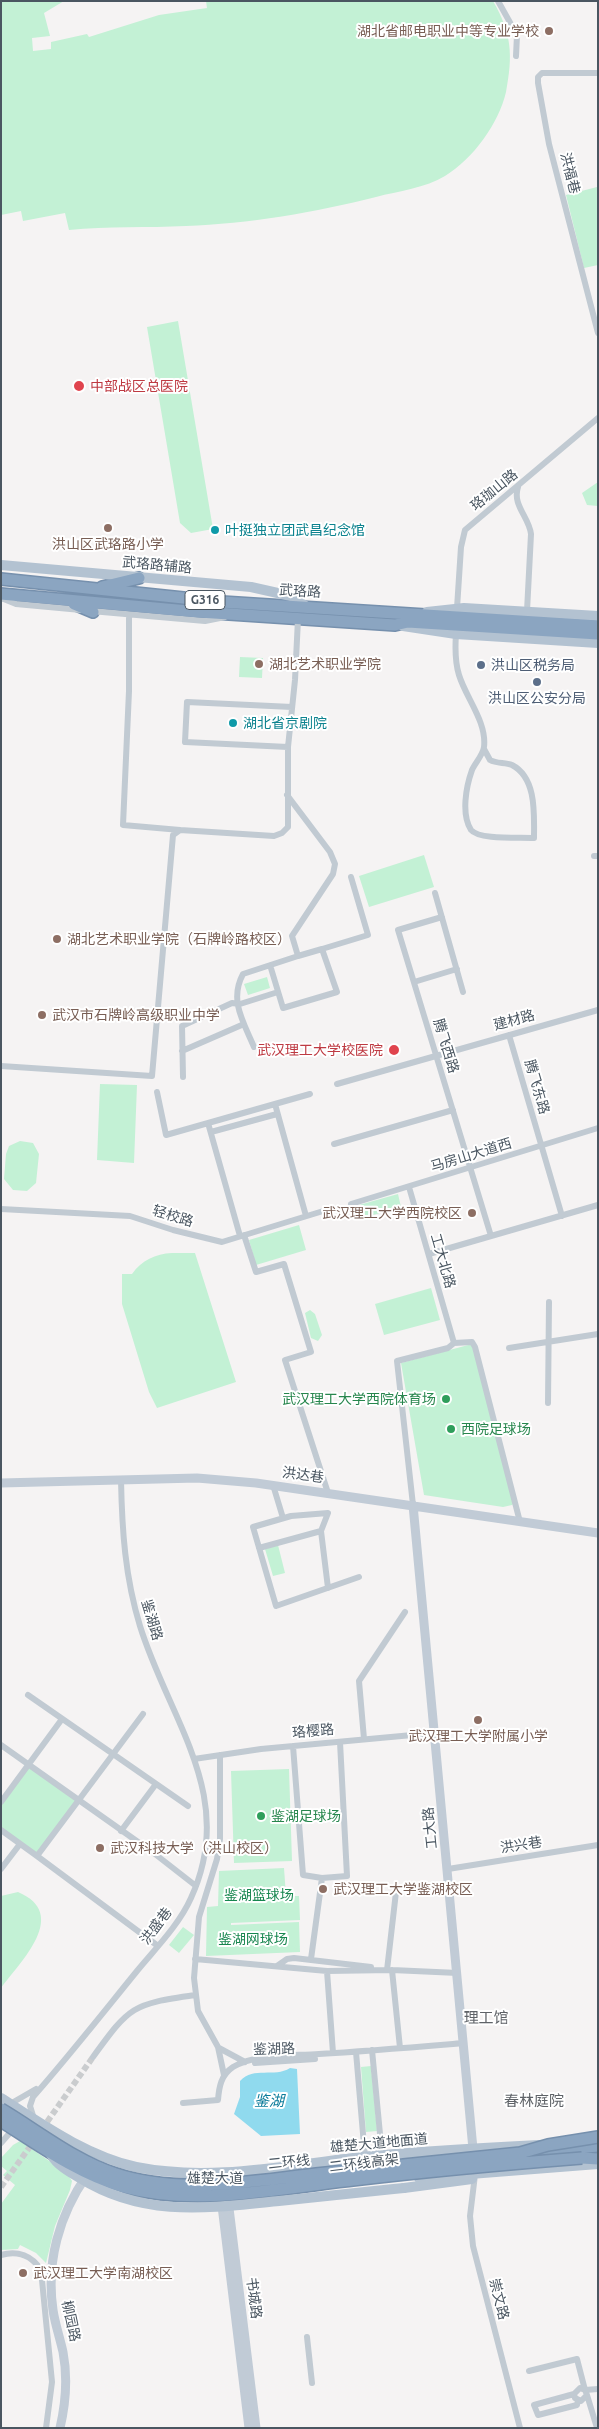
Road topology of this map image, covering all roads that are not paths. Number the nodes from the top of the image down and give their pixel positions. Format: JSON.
{"nodes":[{"id":1,"x":498,"y":1,"type":"edge"},
{"id":2,"x":516,"y":56,"type":"dead end"},
{"id":3,"x":598,"y":73,"type":"edge"},
{"id":4,"x":598,"y":333,"type":"edge"},
{"id":5,"x":598,"y":418,"type":"edge"},
{"id":6,"x":518,"y":487,"type":"junction"},
{"id":7,"x":1,"y":565,"type":"edge"},
{"id":8,"x":139,"y":578,"type":"junction"},
{"id":9,"x":1,"y":580,"type":"edge"},
{"id":10,"x":94,"y":589,"type":"junction"},
{"id":11,"x":1,"y":596,"type":"edge"},
{"id":12,"x":58,"y":598,"type":"junction"},
{"id":13,"x":307,"y":607,"type":"junction"},
{"id":14,"x":457,"y":608,"type":"junction"},
{"id":15,"x":527,"y":611,"type":"junction"},
{"id":16,"x":94,"y":612,"type":"junction"},
{"id":17,"x":410,"y":614,"type":"junction"},
{"id":18,"x":129,"y":615,"type":"junction"},
{"id":19,"x":239,"y":615,"type":"junction"},
{"id":20,"x":598,"y":616,"type":"edge"},
{"id":21,"x":298,"y":619,"type":"junction"},
{"id":22,"x":395,"y":625,"type":"junction"},
{"id":23,"x":598,"y":626,"type":"edge"},
{"id":24,"x":456,"y":634,"type":"junction"},
{"id":25,"x":598,"y":634,"type":"edge"},
{"id":26,"x":598,"y":643,"type":"edge"},
{"id":27,"x":292,"y":707,"type":"junction"},
{"id":28,"x":288,"y":747,"type":"junction"},
{"id":29,"x":484,"y":749,"type":"junction"},
{"id":30,"x":288,"y":795,"type":"junction"},
{"id":31,"x":180,"y":830,"type":"junction"},
{"id":32,"x":351,"y":877,"type":"dead end"},
{"id":33,"x":435,"y":893,"type":"dead end"},
{"id":34,"x":442,"y":917,"type":"junction"},
{"id":35,"x":322,"y":949,"type":"junction"},
{"id":36,"x":298,"y":956,"type":"junction"},
{"id":37,"x":270,"y":965,"type":"junction"},
{"id":38,"x":456,"y":969,"type":"junction"},
{"id":39,"x":414,"y":982,"type":"junction"},
{"id":40,"x":278,"y":992,"type":"junction"},
{"id":41,"x":463,"y":992,"type":"dead end"},
{"id":42,"x":236,"y":1004,"type":"junction"},
{"id":43,"x":598,"y":1010,"type":"edge"},
{"id":44,"x":244,"y":1024,"type":"junction"},
{"id":45,"x":509,"y":1035,"type":"junction"},
{"id":46,"x":254,"y":1047,"type":"dead end"},
{"id":47,"x":182,"y":1050,"type":"junction"},
{"id":48,"x":436,"y":1054,"type":"junction"},
{"id":49,"x":1,"y":1066,"type":"edge"},
{"id":50,"x":183,"y":1077,"type":"dead end"},
{"id":51,"x":337,"y":1084,"type":"dead end"},
{"id":52,"x":156,"y":1092,"type":"dead end"},
{"id":53,"x":310,"y":1094,"type":"dead end"},
{"id":54,"x":275,"y":1104,"type":"junction"},
{"id":55,"x":453,"y":1110,"type":"junction"},
{"id":56,"x":278,"y":1114,"type":"junction"},
{"id":57,"x":208,"y":1123,"type":"junction"},
{"id":58,"x":598,"y":1128,"type":"edge"},
{"id":59,"x":210,"y":1132,"type":"junction"},
{"id":60,"x":334,"y":1144,"type":"dead end"},
{"id":61,"x":541,"y":1146,"type":"junction"},
{"id":62,"x":470,"y":1169,"type":"junction"},
{"id":63,"x":408,"y":1187,"type":"junction"},
{"id":64,"x":351,"y":1204,"type":"dead end"},
{"id":65,"x":598,"y":1205,"type":"edge"},
{"id":66,"x":333,"y":1208,"type":"dead end"},
{"id":67,"x":1,"y":1209,"type":"edge"},
{"id":68,"x":306,"y":1216,"type":"junction"},
{"id":69,"x":562,"y":1216,"type":"junction"},
{"id":70,"x":242,"y":1235,"type":"junction"},
{"id":71,"x":491,"y":1236,"type":"junction"},
{"id":72,"x":429,"y":1254,"type":"junction"},
{"id":73,"x":549,"y":1302,"type":"dead end"},
{"id":74,"x":598,"y":1334,"type":"edge"},
{"id":75,"x":550,"y":1342,"type":"junction"},
{"id":76,"x":454,"y":1343,"type":"junction"},
{"id":77,"x":509,"y":1348,"type":"dead end"},
{"id":78,"x":548,"y":1403,"type":"dead end"},
{"id":79,"x":121,"y":1480,"type":"junction"},
{"id":80,"x":1,"y":1483,"type":"edge"},
{"id":81,"x":273,"y":1485,"type":"junction"},
{"id":82,"x":328,"y":1493,"type":"junction"},
{"id":83,"x":413,"y":1505,"type":"junction"},
{"id":84,"x":283,"y":1518,"type":"junction"},
{"id":85,"x":520,"y":1522,"type":"junction"},
{"id":86,"x":321,"y":1531,"type":"junction"},
{"id":87,"x":598,"y":1533,"type":"edge"},
{"id":88,"x":259,"y":1548,"type":"junction"},
{"id":89,"x":359,"y":1577,"type":"dead end"},
{"id":90,"x":328,"y":1588,"type":"junction"},
{"id":91,"x":405,"y":1612,"type":"dead end"},
{"id":92,"x":28,"y":1695,"type":"dead end"},
{"id":93,"x":143,"y":1714,"type":"dead end"},
{"id":94,"x":62,"y":1719,"type":"junction"},
{"id":95,"x":434,"y":1733,"type":"junction"},
{"id":96,"x":364,"y":1740,"type":"junction"},
{"id":97,"x":340,"y":1742,"type":"junction"},
{"id":98,"x":1,"y":1745,"type":"edge"},
{"id":99,"x":293,"y":1746,"type":"junction"},
{"id":100,"x":113,"y":1755,"type":"junction"},
{"id":101,"x":220,"y":1755,"type":"junction"},
{"id":102,"x":194,"y":1759,"type":"junction"},
{"id":103,"x":29,"y":1764,"type":"junction"},
{"id":104,"x":156,"y":1784,"type":"junction"},
{"id":105,"x":79,"y":1801,"type":"junction"},
{"id":106,"x":1,"y":1802,"type":"edge"},
{"id":107,"x":188,"y":1806,"type":"dead end"},
{"id":108,"x":1,"y":1830,"type":"edge"},
{"id":109,"x":121,"y":1831,"type":"junction"},
{"id":110,"x":20,"y":1844,"type":"junction"},
{"id":111,"x":598,"y":1845,"type":"edge"},
{"id":112,"x":37,"y":1856,"type":"junction"},
{"id":113,"x":1,"y":1869,"type":"edge"},
{"id":114,"x":448,"y":1869,"type":"junction"},
{"id":115,"x":322,"y":1878,"type":"junction"},
{"id":116,"x":196,"y":1886,"type":"junction"},
{"id":117,"x":396,"y":1892,"type":"dead end"},
{"id":118,"x":158,"y":1946,"type":"junction"},
{"id":119,"x":195,"y":1959,"type":"junction"},
{"id":120,"x":311,"y":1960,"type":"junction"},
{"id":121,"x":277,"y":1966,"type":"junction"},
{"id":122,"x":389,"y":1970,"type":"junction"},
{"id":123,"x":327,"y":1971,"type":"junction"},
{"id":124,"x":458,"y":1974,"type":"junction"},
{"id":125,"x":195,"y":1995,"type":"junction"},
{"id":126,"x":464,"y":2045,"type":"junction"},
{"id":127,"x":218,"y":2047,"type":"junction"},
{"id":128,"x":400,"y":2048,"type":"junction"},
{"id":129,"x":372,"y":2052,"type":"junction"},
{"id":130,"x":333,"y":2053,"type":"junction"},
{"id":131,"x":356,"y":2054,"type":"junction"},
{"id":132,"x":93,"y":2057,"type":"tunnel mouth"},
{"id":133,"x":245,"y":2062,"type":"junction"},
{"id":134,"x":224,"y":2075,"type":"junction"},
{"id":135,"x":49,"y":2079,"type":"junction"},
{"id":136,"x":183,"y":2103,"type":"dead end"},
{"id":137,"x":4,"y":2104,"type":"edge"},
{"id":138,"x":34,"y":2119,"type":"junction"},
{"id":139,"x":1,"y":2120,"type":"edge"},
{"id":140,"x":15,"y":2127,"type":"junction"},
{"id":141,"x":598,"y":2137,"type":"edge"},
{"id":142,"x":598,"y":2141,"type":"edge"},
{"id":143,"x":1,"y":2143,"type":"edge"},
{"id":144,"x":598,"y":2146,"type":"edge"},
{"id":145,"x":473,"y":2149,"type":"junction"},
{"id":146,"x":50,"y":2153,"type":"junction"},
{"id":147,"x":520,"y":2153,"type":"junction"},
{"id":148,"x":382,"y":2156,"type":"junction"},
{"id":149,"x":365,"y":2157,"type":"junction"},
{"id":150,"x":598,"y":2158,"type":"edge"},
{"id":151,"x":598,"y":2164,"type":"edge"},
{"id":152,"x":92,"y":2169,"type":"junction"},
{"id":153,"x":221,"y":2172,"type":"junction"},
{"id":154,"x":474,"y":2176,"type":"junction"},
{"id":155,"x":224,"y":2192,"type":"junction"},
{"id":156,"x":1,"y":2255,"type":"edge"},
{"id":157,"x":307,"y":2337,"type":"dead end"},
{"id":158,"x":529,"y":2371,"type":"dead end"},
{"id":159,"x":312,"y":2383,"type":"dead end"},
{"id":160,"x":598,"y":2389,"type":"edge"},
{"id":161,"x":586,"y":2392,"type":"junction"},
{"id":162,"x":576,"y":2397,"type":"junction"},
{"id":163,"x":46,"y":2428,"type":"edge"},
{"id":164,"x":60,"y":2428,"type":"edge"},
{"id":165,"x":249,"y":2428,"type":"edge"},
{"id":166,"x":256,"y":2428,"type":"edge"},
{"id":167,"x":520,"y":2428,"type":"edge"},
{"id":168,"x":597,"y":2428,"type":"edge"}],
"edges":[{"from":1,"to":2,"type":"street"},
{"from":3,"to":4,"type":"street","name":"洪福巷"},
{"from":5,"to":6,"type":"street","name":"珞珈山路"},
{"from":6,"to":14,"type":"street","name":"珞珈山路"},
{"from":6,"to":15,"type":"street"},
{"from":7,"to":8,"type":"main road","name":"武珞路辅路"},
{"from":8,"to":10,"type":"highway"},
{"from":8,"to":13,"type":"main road","name":"武珞路辅路"},
{"from":9,"to":10,"type":"highway","name":"武珞路","number":"G316"},
{"from":10,"to":13,"type":"highway","name":"武珞路","number":"G316"},
{"from":11,"to":12,"type":"highway","name":"武珞路","number":"G316"},
{"from":11,"to":16,"type":"street"},
{"from":12,"to":16,"type":"highway"},
{"from":12,"to":19,"type":"highway","name":"武珞路","number":"G316"},
{"from":13,"to":17,"type":"highway","name":"武珞路","number":"G316"},
{"from":14,"to":15,"type":"main road"},
{"from":14,"to":17,"type":"main road"},
{"from":15,"to":20,"type":"main road"},
{"from":16,"to":18,"type":"street"},
{"from":17,"to":23,"type":"highway","name":"武珞路","number":"G316"},
{"from":18,"to":19,"type":"street"},
{"from":18,"to":31,"type":"street"},
{"from":19,"to":21,"type":"highway","name":"武珞路","number":"G316"},
{"from":21,"to":22,"type":"highway","name":"武珞路","number":"G316"},
{"from":21,"to":27,"type":"street"},
{"from":22,"to":24,"type":"main road"},
{"from":22,"to":25,"type":"highway","name":"武珞路","number":"G316"},
{"from":24,"to":26,"type":"main road"},
{"from":24,"to":29,"type":"street"},
{"from":27,"to":28,"type":"street"},
{"from":27,"to":28,"type":"street"},
{"from":28,"to":30,"type":"street"},
{"from":29,"to":29,"type":"street"},
{"from":30,"to":31,"type":"street"},
{"from":30,"to":36,"type":"street"},
{"from":31,"to":49,"type":"street"},
{"from":32,"to":35,"type":"street"},
{"from":33,"to":34,"type":"street"},
{"from":34,"to":38,"type":"street"},
{"from":34,"to":39,"type":"street","name":"腾飞西路"},
{"from":35,"to":36,"type":"street"},
{"from":35,"to":40,"type":"street"},
{"from":36,"to":37,"type":"street"},
{"from":37,"to":40,"type":"street"},
{"from":37,"to":42,"type":"street"},
{"from":38,"to":39,"type":"street"},
{"from":38,"to":41,"type":"street"},
{"from":39,"to":48,"type":"street","name":"腾飞西路"},
{"from":40,"to":42,"type":"street"},
{"from":42,"to":44,"type":"street"},
{"from":42,"to":47,"type":"street"},
{"from":43,"to":45,"type":"street","name":"建材路"},
{"from":44,"to":46,"type":"street"},
{"from":44,"to":47,"type":"street"},
{"from":45,"to":48,"type":"street","name":"建材路"},
{"from":45,"to":61,"type":"street","name":"腾飞东路"},
{"from":47,"to":50,"type":"street"},
{"from":48,"to":51,"type":"street","name":"建材路"},
{"from":48,"to":55,"type":"street","name":"腾飞西路"},
{"from":52,"to":57,"type":"street"},
{"from":53,"to":54,"type":"street"},
{"from":54,"to":56,"type":"street"},
{"from":54,"to":57,"type":"street"},
{"from":55,"to":60,"type":"street"},
{"from":55,"to":62,"type":"street","name":"腾飞西路"},
{"from":56,"to":59,"type":"street"},
{"from":56,"to":68,"type":"street"},
{"from":57,"to":59,"type":"street"},
{"from":58,"to":61,"type":"street","name":"马房山大道西"},
{"from":59,"to":70,"type":"street"},
{"from":61,"to":62,"type":"street","name":"马房山大道西"},
{"from":61,"to":69,"type":"street","name":"腾飞东路"},
{"from":62,"to":63,"type":"street","name":"马房山大道西"},
{"from":62,"to":71,"type":"street","name":"腾飞西路"},
{"from":63,"to":64,"type":"street","name":"马房山大道西"},
{"from":63,"to":72,"type":"street","name":"工大北路"},
{"from":65,"to":69,"type":"street"},
{"from":66,"to":68,"type":"street","name":"轻校路"},
{"from":67,"to":70,"type":"street","name":"轻校路"},
{"from":68,"to":70,"type":"street","name":"轻校路"},
{"from":69,"to":71,"type":"street"},
{"from":70,"to":82,"type":"street"},
{"from":71,"to":72,"type":"street"},
{"from":72,"to":76,"type":"street","name":"工大北路"},
{"from":73,"to":75,"type":"street"},
{"from":74,"to":75,"type":"street"},
{"from":75,"to":77,"type":"street"},
{"from":75,"to":78,"type":"street"},
{"from":76,"to":83,"type":"street"},
{"from":76,"to":85,"type":"street"},
{"from":79,"to":80,"type":"street","name":"洪达巷"},
{"from":79,"to":81,"type":"street","name":"洪达巷"},
{"from":79,"to":102,"type":"street","name":"鉴湖路"},
{"from":81,"to":82,"type":"street","name":"洪达巷"},
{"from":81,"to":84,"type":"street"},
{"from":82,"to":83,"type":"street","name":"洪达巷"},
{"from":83,"to":85,"type":"street","name":"洪达巷"},
{"from":83,"to":95,"type":"street","name":"工大路"},
{"from":84,"to":86,"type":"street"},
{"from":84,"to":88,"type":"street"},
{"from":85,"to":87,"type":"street","name":"洪达巷"},
{"from":86,"to":88,"type":"street"},
{"from":86,"to":90,"type":"street"},
{"from":88,"to":90,"type":"street"},
{"from":89,"to":90,"type":"street"},
{"from":91,"to":96,"type":"street"},
{"from":92,"to":94,"type":"street"},
{"from":93,"to":100,"type":"street"},
{"from":94,"to":100,"type":"street"},
{"from":94,"to":103,"type":"street"},
{"from":95,"to":96,"type":"street","name":"珞樱路"},
{"from":95,"to":114,"type":"street","name":"工大路"},
{"from":96,"to":97,"type":"street","name":"珞樱路"},
{"from":97,"to":99,"type":"street","name":"珞樱路"},
{"from":97,"to":115,"type":"street"},
{"from":98,"to":103,"type":"street"},
{"from":99,"to":101,"type":"street","name":"珞樱路"},
{"from":99,"to":115,"type":"street"},
{"from":100,"to":104,"type":"street"},
{"from":100,"to":105,"type":"street"},
{"from":101,"to":102,"type":"street","name":"珞樱路"},
{"from":101,"to":119,"type":"street"},
{"from":102,"to":116,"type":"street","name":"洪盛巷"},
{"from":103,"to":105,"type":"street"},
{"from":103,"to":106,"type":"street"},
{"from":104,"to":107,"type":"street"},
{"from":104,"to":109,"type":"street"},
{"from":105,"to":109,"type":"street"},
{"from":105,"to":112,"type":"street"},
{"from":108,"to":110,"type":"street"},
{"from":109,"to":116,"type":"street"},
{"from":110,"to":112,"type":"street"},
{"from":110,"to":113,"type":"street"},
{"from":111,"to":114,"type":"street","name":"洪兴巷"},
{"from":112,"to":118,"type":"street"},
{"from":114,"to":124,"type":"street","name":"工大路"},
{"from":115,"to":120,"type":"street"},
{"from":116,"to":118,"type":"street","name":"洪盛巷"},
{"from":117,"to":122,"type":"street"},
{"from":118,"to":135,"type":"street","name":"洪盛巷"},
{"from":119,"to":121,"type":"street"},
{"from":119,"to":125,"type":"street"},
{"from":120,"to":121,"type":"street"},
{"from":120,"to":122,"type":"street"},
{"from":121,"to":123,"type":"street"},
{"from":122,"to":123,"type":"street"},
{"from":122,"to":124,"type":"street"},
{"from":122,"to":128,"type":"street"},
{"from":123,"to":130,"type":"street"},
{"from":124,"to":126,"type":"street","name":"工大路"},
{"from":125,"to":127,"type":"street"},
{"from":125,"to":132,"type":"street"},
{"from":126,"to":128,"type":"street","name":"鉴湖路"},
{"from":126,"to":129,"type":"street","name":"鉴湖路"},
{"from":126,"to":145,"type":"street","name":"工大路"},
{"from":127,"to":133,"type":"street"},
{"from":127,"to":134,"type":"street"},
{"from":128,"to":129,"type":"street","name":"鉴湖路"},
{"from":129,"to":131,"type":"street","name":"鉴湖路"},
{"from":129,"to":148,"type":"street"},
{"from":130,"to":131,"type":"street","name":"鉴湖路"},
{"from":130,"to":133,"type":"street","name":"鉴湖路"},
{"from":131,"to":133,"type":"street","name":"鉴湖路"},
{"from":131,"to":149,"type":"street"},
{"from":133,"to":134,"type":"street"},
{"from":134,"to":136,"type":"street"},
{"from":135,"to":137,"type":"street","name":"洪盛巷"},
{"from":135,"to":138,"type":"street","name":"洪盛巷"},
{"from":137,"to":138,"type":"main road","name":"雄楚大道地面道"},
{"from":137,"to":147,"type":"highway","name":"二环线","bridge":true},
{"from":138,"to":153,"type":"main road","name":"雄楚大道地面道"},
{"from":139,"to":140,"type":"main road","name":"雄楚大道"},
{"from":139,"to":146,"type":"highway","name":"二环线高架","bridge":true},
{"from":140,"to":143,"type":"street"},
{"from":140,"to":152,"type":"main road","name":"雄楚大道"},
{"from":141,"to":147,"type":"highway","bridge":true},
{"from":142,"to":145,"type":"main road","name":"雄楚大道地面道"},
{"from":144,"to":147,"type":"highway","name":"二环线","bridge":true},
{"from":145,"to":148,"type":"main road","name":"雄楚大道地面道"},
{"from":146,"to":150,"type":"highway","name":"二环线高架","bridge":true},
{"from":146,"to":154,"type":"main road","bridge":true},
{"from":148,"to":149,"type":"main road","name":"雄楚大道地面道"},
{"from":149,"to":153,"type":"main road","name":"雄楚大道地面道"},
{"from":151,"to":154,"type":"main road"},
{"from":152,"to":155,"type":"main road","name":"雄楚大道"},
{"from":152,"to":164,"type":"street","name":"柳园路"},
{"from":153,"to":155,"type":"street","name":"书城路"},
{"from":154,"to":155,"type":"main road","name":"雄楚大道"},
{"from":154,"to":167,"type":"street","name":"崇文路"},
{"from":155,"to":165,"type":"street","name":"书城路"},
{"from":155,"to":166,"type":"street","name":"书城路"},
{"from":156,"to":163,"type":"street"},
{"from":157,"to":159,"type":"street"},
{"from":158,"to":161,"type":"street"},
{"from":160,"to":161,"type":"street"},
{"from":161,"to":162,"type":"street"},
{"from":161,"to":162,"type":"street"},
{"from":161,"to":168,"type":"street"},
{"from":162,"to":162,"type":"street"}]}
